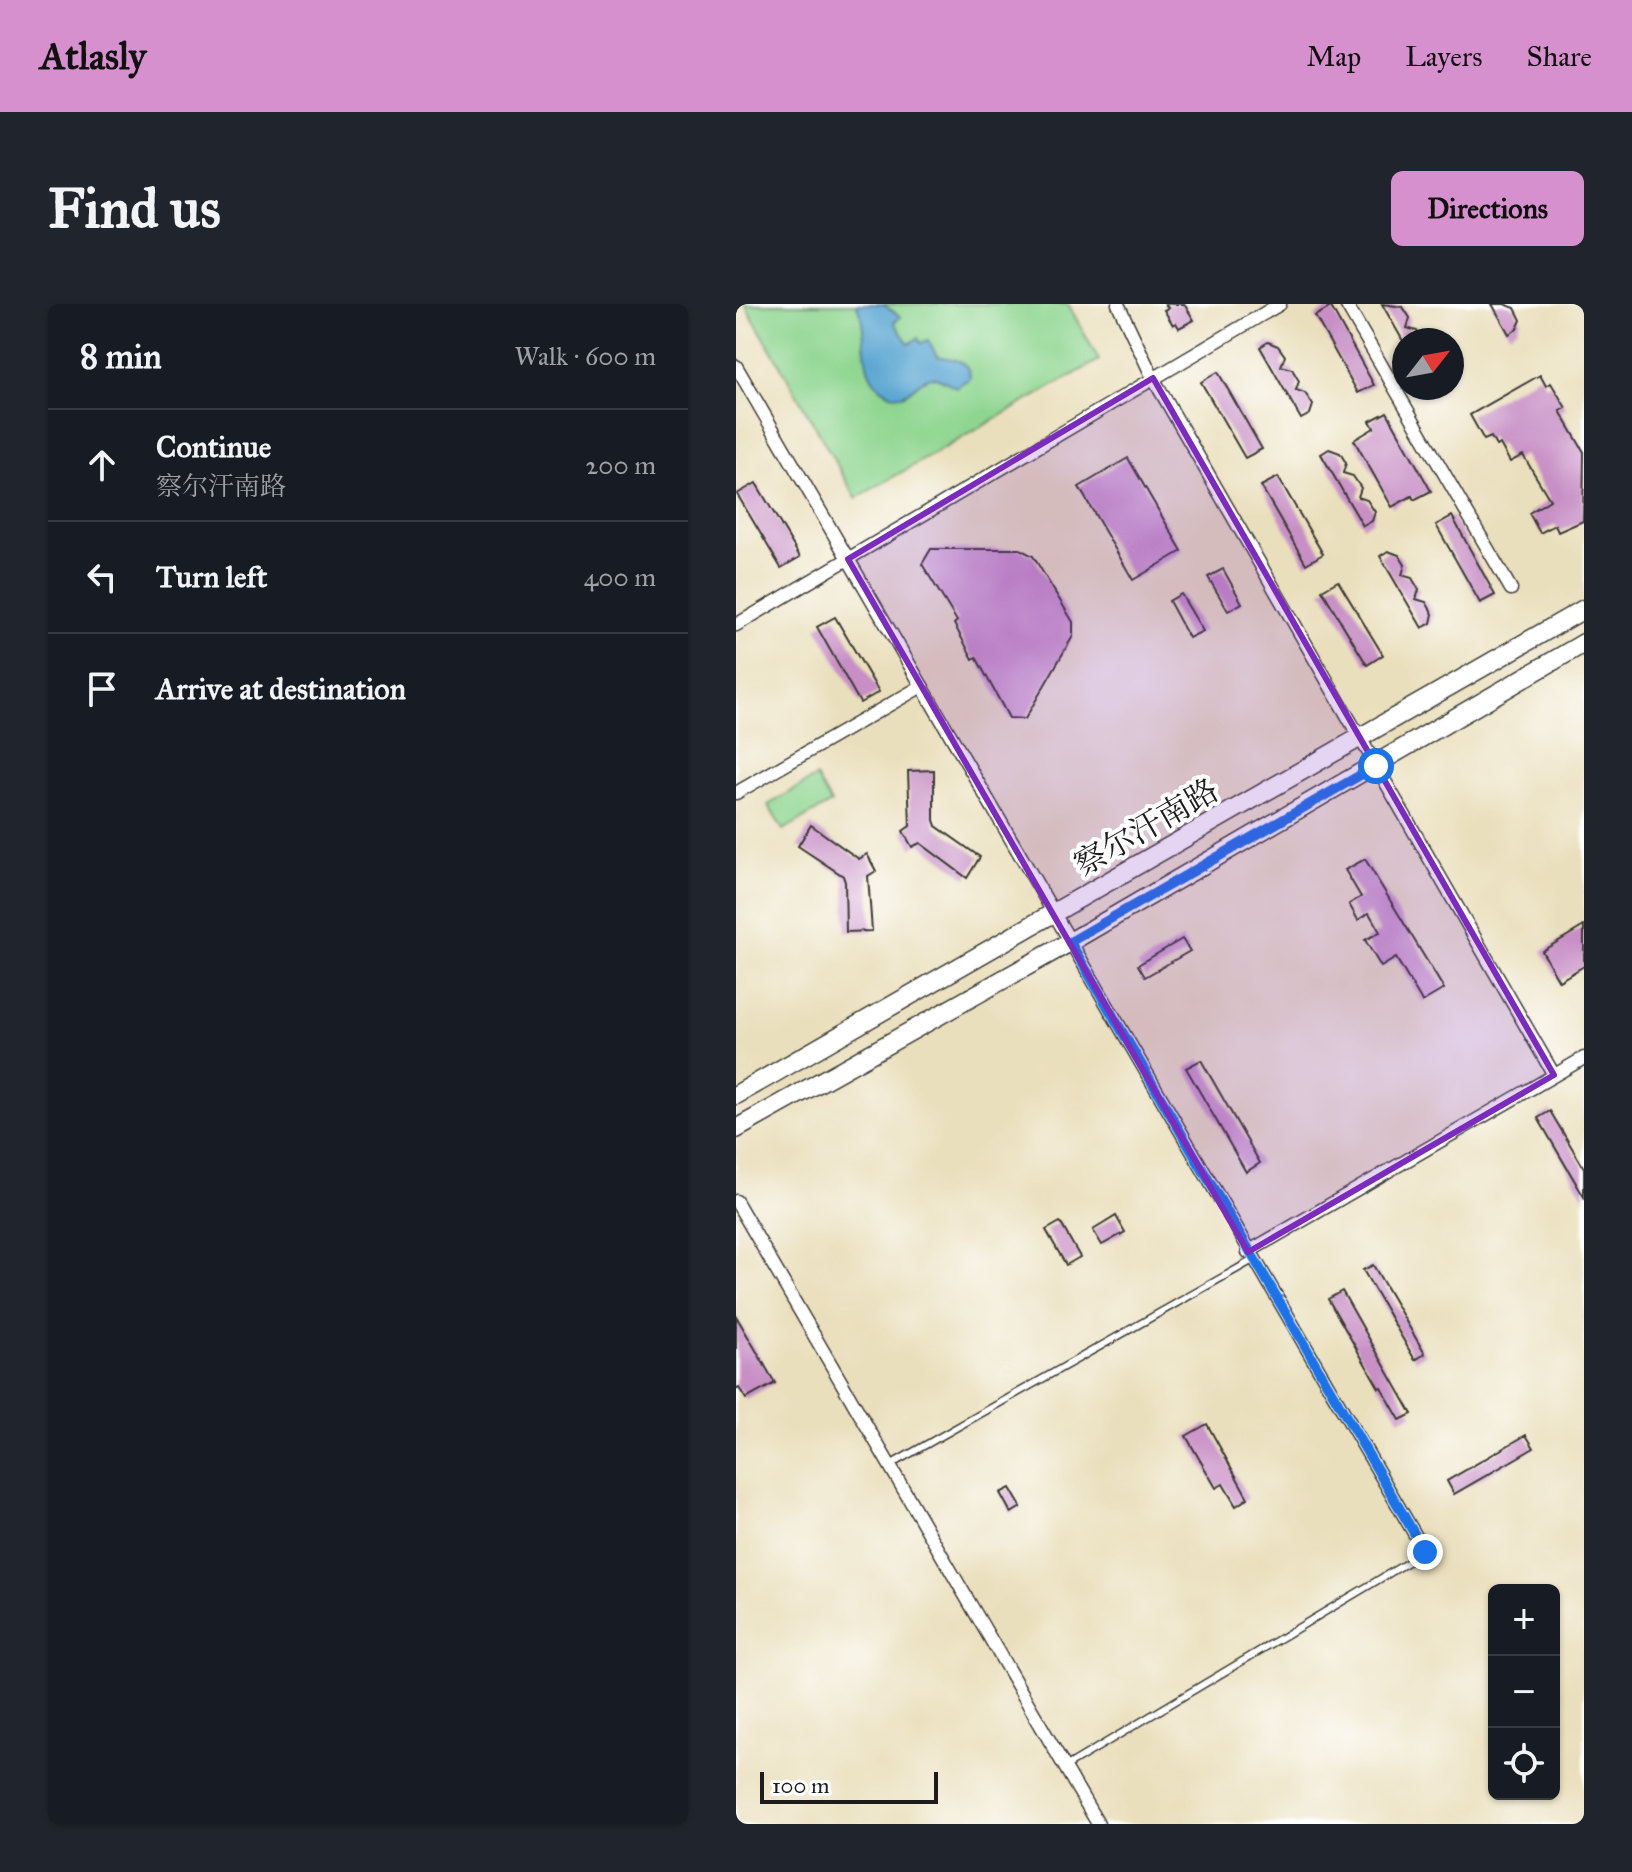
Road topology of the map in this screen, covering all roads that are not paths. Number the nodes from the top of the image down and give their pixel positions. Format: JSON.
{"nodes":[{"id":1,"x":1118,"y":304,"type":"edge"},
{"id":2,"x":1280,"y":304,"type":"edge"},
{"id":3,"x":1346,"y":304,"type":"edge"},
{"id":4,"x":736,"y":366,"type":"edge"},
{"id":5,"x":1153,"y":378,"type":"junction"},
{"id":6,"x":848,"y":559,"type":"junction"},
{"id":7,"x":1511,"y":589,"type":"dead end"},
{"id":8,"x":1584,"y":609,"type":"edge"},
{"id":9,"x":736,"y":625,"type":"edge"},
{"id":10,"x":1584,"y":643,"type":"edge"},
{"id":11,"x":922,"y":686,"type":"junction"},
{"id":12,"x":1360,"y":738,"type":"junction"},
{"id":13,"x":1376,"y":766,"type":"junction"},
{"id":14,"x":736,"y":793,"type":"edge"},
{"id":15,"x":1054,"y":914,"type":"junction"},
{"id":16,"x":1070,"y":942,"type":"junction"},
{"id":17,"x":1584,"y":1058,"type":"edge"},
{"id":18,"x":1554,"y":1075,"type":"junction"},
{"id":19,"x":736,"y":1095,"type":"edge"},
{"id":20,"x":736,"y":1129,"type":"edge"},
{"id":21,"x":736,"y":1201,"type":"edge"},
{"id":22,"x":1251,"y":1256,"type":"junction"},
{"id":23,"x":890,"y":1465,"type":"junction"},
{"id":24,"x":1425,"y":1552,"type":"joint"},
{"id":25,"x":1065,"y":1767,"type":"junction"},
{"id":26,"x":1098,"y":1824,"type":"edge"}],
"edges":[{"from":1,"to":5,"type":"street"},
{"from":2,"to":5,"type":"street"},
{"from":3,"to":7,"type":"street"},
{"from":4,"to":6,"type":"street"},
{"from":5,"to":6,"type":"street"},
{"from":5,"to":12,"type":"street"},
{"from":6,"to":9,"type":"street"},
{"from":6,"to":11,"type":"street"},
{"from":8,"to":12,"type":"main road","name":"察尔汗南路"},
{"from":10,"to":13,"type":"main road","name":"察尔汗南路"},
{"from":11,"to":14,"type":"street"},
{"from":11,"to":15,"type":"street"},
{"from":12,"to":13,"type":"street"},
{"from":12,"to":15,"type":"main road","name":"察尔汗南路"},
{"from":13,"to":16,"type":"main road","name":"察尔汗南路"},
{"from":13,"to":18,"type":"street"},
{"from":15,"to":16,"type":"street"},
{"from":15,"to":19,"type":"main road","name":"察尔汗南路"},
{"from":16,"to":20,"type":"main road","name":"察尔汗南路"},
{"from":16,"to":22,"type":"street"},
{"from":17,"to":18,"type":"street"},
{"from":18,"to":22,"type":"street"},
{"from":21,"to":23,"type":"street"},
{"from":22,"to":23,"type":"lane"},
{"from":22,"to":24,"type":"street"},
{"from":23,"to":25,"type":"street"},
{"from":24,"to":25,"type":"lane"},
{"from":25,"to":26,"type":"street"}]}
